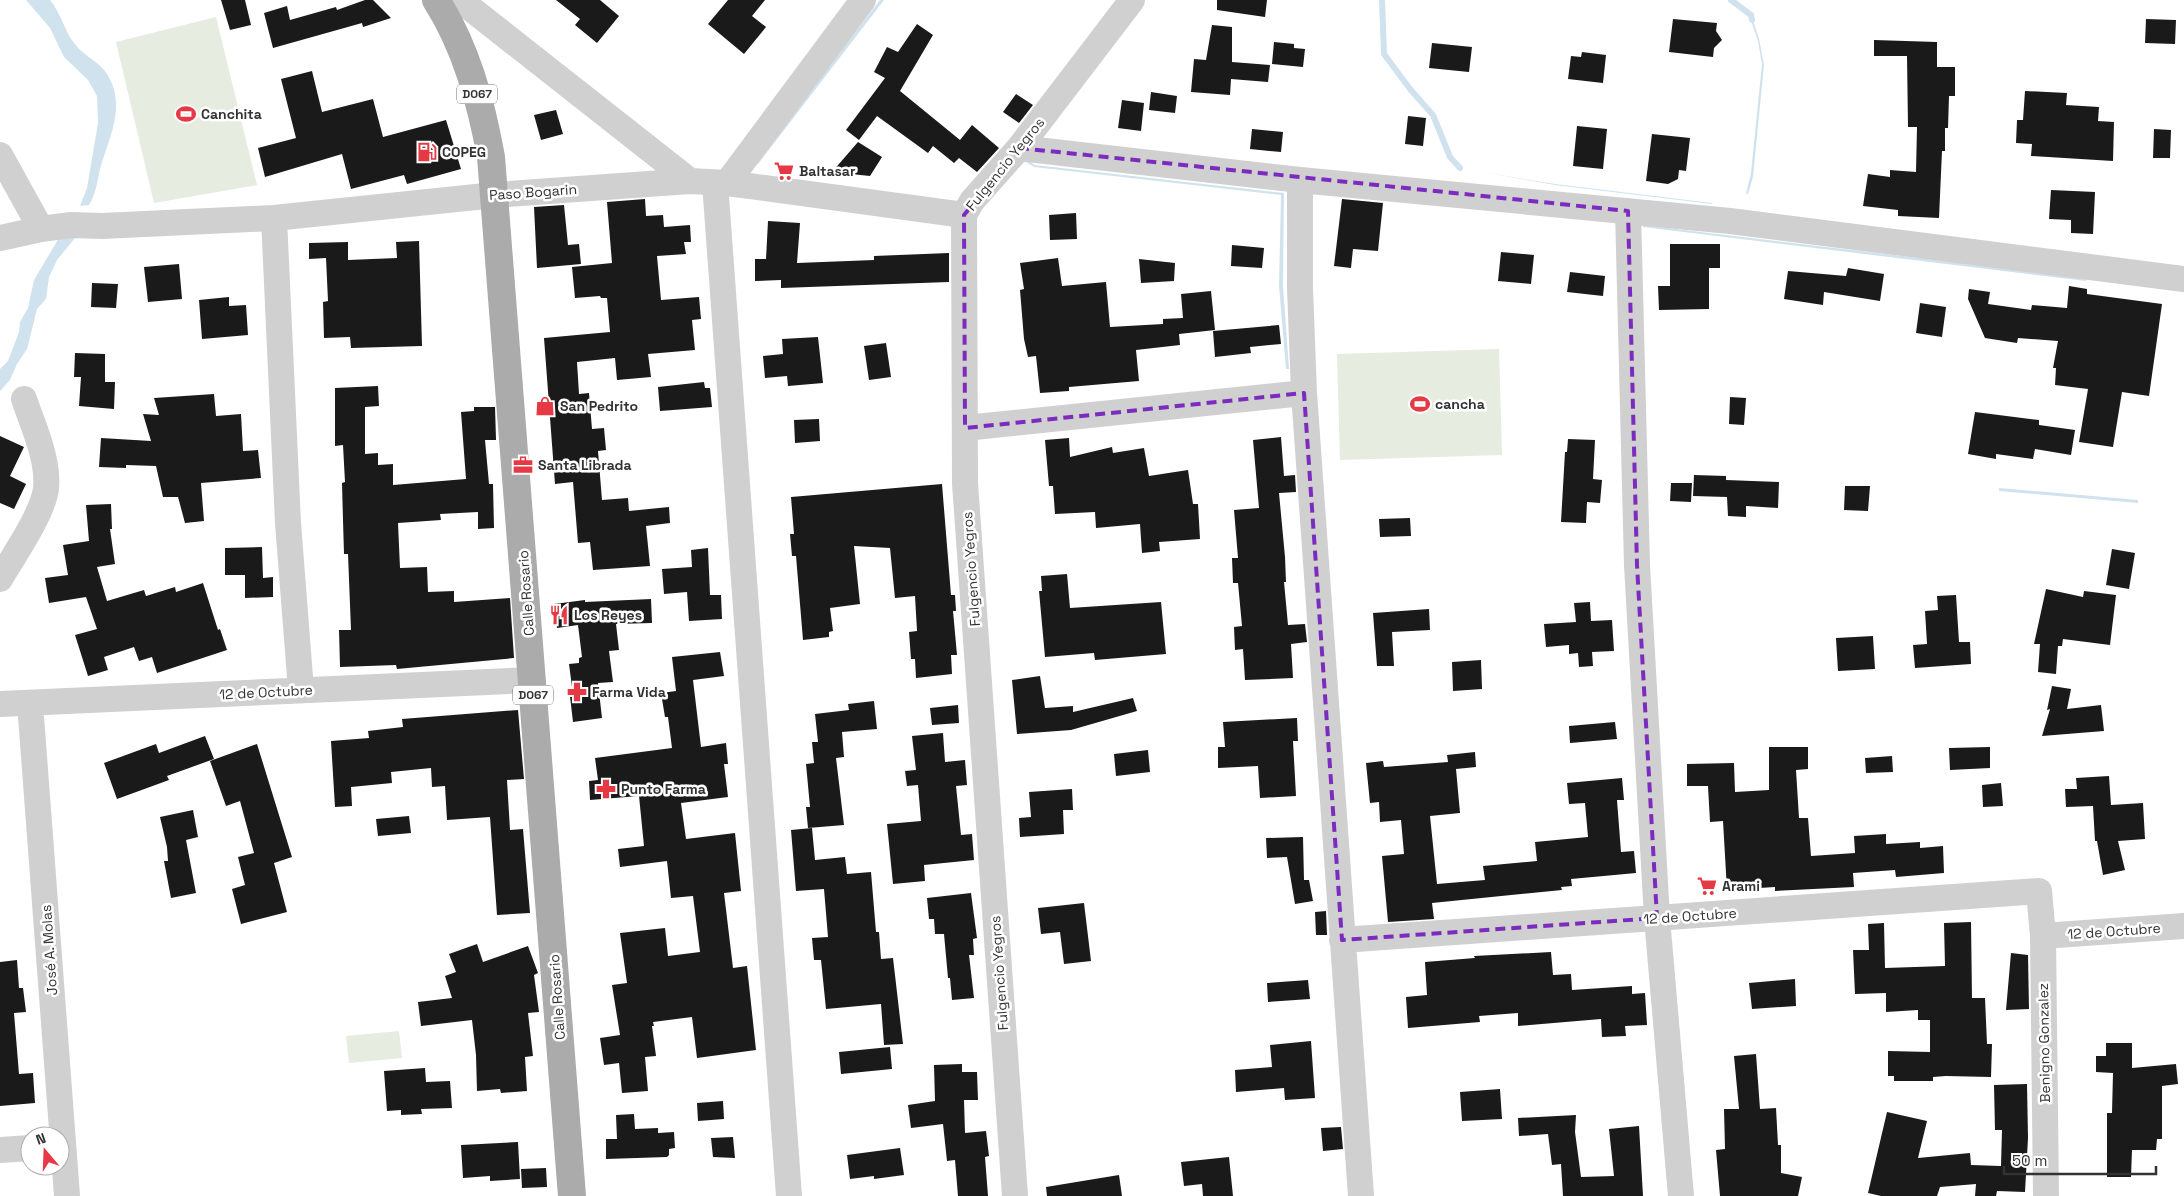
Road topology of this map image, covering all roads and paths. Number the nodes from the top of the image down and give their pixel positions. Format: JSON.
{"nodes":[{"id":1,"x":436,"y":0,"type":"edge"},
{"id":2,"x":460,"y":0,"type":"edge"},
{"id":3,"x":863,"y":0,"type":"edge"},
{"id":4,"x":1132,"y":0,"type":"edge"},
{"id":5,"x":1019,"y":148,"type":"junction"},
{"id":6,"x":0,"y":155,"type":"edge"},
{"id":7,"x":1300,"y":180,"type":"junction"},
{"id":8,"x":711,"y":182,"type":"junction"},
{"id":9,"x":495,"y":195,"type":"junction"},
{"id":10,"x":1628,"y":212,"type":"junction"},
{"id":11,"x":964,"y":215,"type":"junction"},
{"id":12,"x":274,"y":218,"type":"junction"},
{"id":13,"x":42,"y":229,"type":"junction"},
{"id":14,"x":0,"y":238,"type":"edge"},
{"id":15,"x":2184,"y":279,"type":"edge"},
{"id":16,"x":1304,"y":393,"type":"junction"},
{"id":17,"x":24,"y":399,"type":"dead end"},
{"id":18,"x":965,"y":428,"type":"junction"},
{"id":19,"x":0,"y":579,"type":"edge"},
{"id":20,"x":532,"y":680,"type":"junction"},
{"id":21,"x":302,"y":690,"type":"junction"},
{"id":22,"x":30,"y":703,"type":"junction"},
{"id":23,"x":0,"y":704,"type":"edge"},
{"id":24,"x":2039,"y":891,"type":"joint"},
{"id":25,"x":1657,"y":918,"type":"junction"},
{"id":26,"x":2184,"y":926,"type":"edge"},
{"id":27,"x":2043,"y":936,"type":"junction"},
{"id":28,"x":1342,"y":940,"type":"junction"},
{"id":29,"x":61,"y":1126,"type":"edge"},
{"id":30,"x":20,"y":1149,"type":"edge"},
{"id":31,"x":0,"y":1150,"type":"edge"},
{"id":32,"x":65,"y":1176,"type":"edge"},
{"id":33,"x":67,"y":1196,"type":"edge"},
{"id":34,"x":572,"y":1196,"type":"edge"},
{"id":35,"x":789,"y":1196,"type":"edge"},
{"id":36,"x":1015,"y":1196,"type":"edge"},
{"id":37,"x":1361,"y":1196,"type":"edge"},
{"id":38,"x":1681,"y":1196,"type":"edge"},
{"id":39,"x":2046,"y":1196,"type":"edge"}],
"edges":[{"from":1,"to":9,"type":"main road","name":"Calle Rosario","number":"D067"},
{"from":2,"to":8,"type":"street"},
{"from":3,"to":8,"type":"street"},
{"from":4,"to":5,"type":"street","name":"Fulgencio Yegros"},
{"from":5,"to":7,"type":"street"},
{"from":5,"to":11,"type":"street","name":"Fulgencio Yegros"},
{"from":6,"to":13,"type":"street"},
{"from":7,"to":10,"type":"street"},
{"from":7,"to":16,"type":"street"},
{"from":8,"to":9,"type":"street","name":"Paso Bogarin"},
{"from":8,"to":11,"type":"street","name":"Paso Bogarin"},
{"from":8,"to":35,"type":"street"},
{"from":9,"to":12,"type":"street","name":"Paso Bogarin"},
{"from":9,"to":20,"type":"main road","name":"Calle Rosario","number":"D067"},
{"from":10,"to":15,"type":"street"},
{"from":10,"to":25,"type":"street"},
{"from":11,"to":18,"type":"street","name":"Fulgencio Yegros"},
{"from":12,"to":13,"type":"street","name":"Paso Bogarin"},
{"from":12,"to":21,"type":"street"},
{"from":13,"to":14,"type":"street"},
{"from":16,"to":18,"type":"street"},
{"from":16,"to":28,"type":"street"},
{"from":17,"to":19,"type":"street"},
{"from":18,"to":36,"type":"street","name":"Fulgencio Yegros"},
{"from":20,"to":21,"type":"street","name":"12 de Octubre"},
{"from":20,"to":34,"type":"main road","name":"Calle Rosario","number":"D067"},
{"from":21,"to":22,"type":"street","name":"12 de Octubre"},
{"from":22,"to":23,"type":"street","name":"12 de Octubre"},
{"from":22,"to":29,"type":"street","name":"José A. Molas"},
{"from":24,"to":25,"type":"street","name":"12 de Octubre"},
{"from":24,"to":27,"type":"street","name":"Benigno Gonzalez"},
{"from":25,"to":28,"type":"street","name":"12 de Octubre"},
{"from":25,"to":38,"type":"street"},
{"from":26,"to":27,"type":"street","name":"12 de Octubre"},
{"from":27,"to":39,"type":"street","name":"Benigno Gonzalez"},
{"from":28,"to":37,"type":"street"},
{"from":30,"to":31,"type":"street"},
{"from":32,"to":33,"type":"street","name":"José A. Molas"}]}
